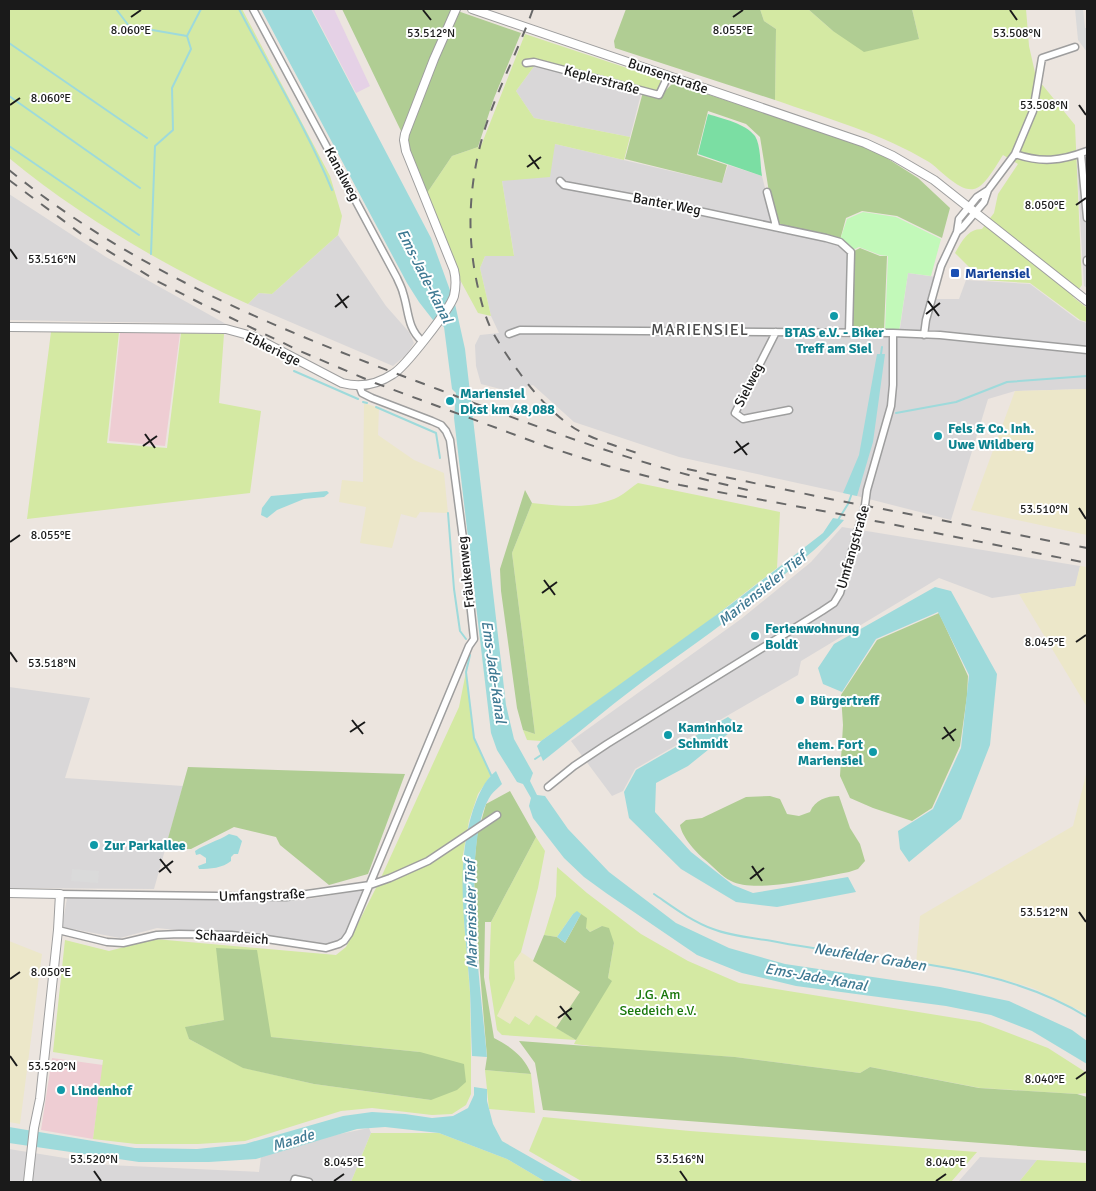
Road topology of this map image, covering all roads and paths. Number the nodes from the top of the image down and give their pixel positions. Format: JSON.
{"nodes":[{"id":1,"x":253,"y":9,"type":"edge"},
{"id":2,"x":456,"y":9,"type":"edge"},
{"id":3,"x":472,"y":9,"type":"edge"},
{"id":4,"x":1075,"y":47,"type":"dead end"},
{"id":5,"x":526,"y":63,"type":"dead end"},
{"id":6,"x":668,"y":76,"type":"junction"},
{"id":7,"x":1084,"y":153,"type":"edge"},
{"id":8,"x":1015,"y":154,"type":"junction"},
{"id":9,"x":560,"y":180,"type":"dead end"},
{"id":10,"x":988,"y":190,"type":"junction"},
{"id":11,"x":767,"y":192,"type":"dead end"},
{"id":12,"x":968,"y":206,"type":"junction"},
{"id":13,"x":975,"y":212,"type":"junction"},
{"id":14,"x":1087,"y":218,"type":"edge"},
{"id":15,"x":776,"y":226,"type":"junction"},
{"id":16,"x":957,"y":232,"type":"junction"},
{"id":17,"x":1087,"y":301,"type":"edge"},
{"id":18,"x":9,"y":327,"type":"edge"},
{"id":19,"x":776,"y":332,"type":"junction"},
{"id":20,"x":848,"y":332,"type":"junction"},
{"id":21,"x":893,"y":333,"type":"junction"},
{"id":22,"x":509,"y":334,"type":"dead end"},
{"id":23,"x":924,"y":334,"type":"junction"},
{"id":24,"x":422,"y":342,"type":"junction"},
{"id":25,"x":1087,"y":350,"type":"edge"},
{"id":26,"x":359,"y":386,"type":"junction"},
{"id":27,"x":788,"y":410,"type":"dead end"},
{"id":28,"x":548,"y":786,"type":"dead end"},
{"id":29,"x":497,"y":815,"type":"dead end"},
{"id":30,"x":370,"y":885,"type":"junction"},
{"id":31,"x":9,"y":893,"type":"edge"},
{"id":32,"x":60,"y":894,"type":"junction"},
{"id":33,"x":58,"y":930,"type":"junction"},
{"id":34,"x":28,"y":1182,"type":"edge"},
{"id":35,"x":294,"y":1182,"type":"edge"},
{"id":36,"x":309,"y":1182,"type":"edge"}],
"edges":[{"from":1,"to":24,"type":"street","name":"Kanalweg"},
{"from":2,"to":24,"type":"street"},
{"from":3,"to":6,"type":"street","name":"Bunsenstraße"},
{"from":4,"to":8,"type":"street"},
{"from":5,"to":6,"type":"street","name":"Keplerstraße"},
{"from":6,"to":12,"type":"street","name":"Bunsenstraße"},
{"from":7,"to":8,"type":"street"},
{"from":7,"to":14,"type":"street"},
{"from":8,"to":10,"type":"street"},
{"from":9,"to":15,"type":"street","name":"Banter Weg"},
{"from":10,"to":12,"type":"street"},
{"from":10,"to":13,"type":"street"},
{"from":11,"to":15,"type":"street"},
{"from":12,"to":13,"type":"street","name":"Bunsenstraße"},
{"from":12,"to":16,"type":"street"},
{"from":13,"to":16,"type":"street"},
{"from":13,"to":17,"type":"street","name":"Bunsenstraße"},
{"from":15,"to":20,"type":"street","name":"Banter Weg"},
{"from":16,"to":23,"type":"street"},
{"from":18,"to":26,"type":"street","name":"Ebkeriege"},
{"from":19,"to":20,"type":"street"},
{"from":19,"to":22,"type":"street"},
{"from":19,"to":27,"type":"street","name":"Sielweg"},
{"from":20,"to":21,"type":"street"},
{"from":21,"to":23,"type":"street"},
{"from":21,"to":28,"type":"street","name":"Umfangstraße"},
{"from":23,"to":25,"type":"street"},
{"from":24,"to":26,"type":"street"},
{"from":26,"to":30,"type":"street","name":"Fräukenweg"},
{"from":29,"to":30,"type":"street","name":"Umfangstraße"},
{"from":30,"to":32,"type":"street","name":"Umfangstraße"},
{"from":30,"to":33,"type":"street","name":"Schaardeich"},
{"from":31,"to":32,"type":"street","name":"Umfangstraße"},
{"from":32,"to":33,"type":"street"},
{"from":33,"to":34,"type":"street"},
{"from":35,"to":36,"type":"street"}]}
